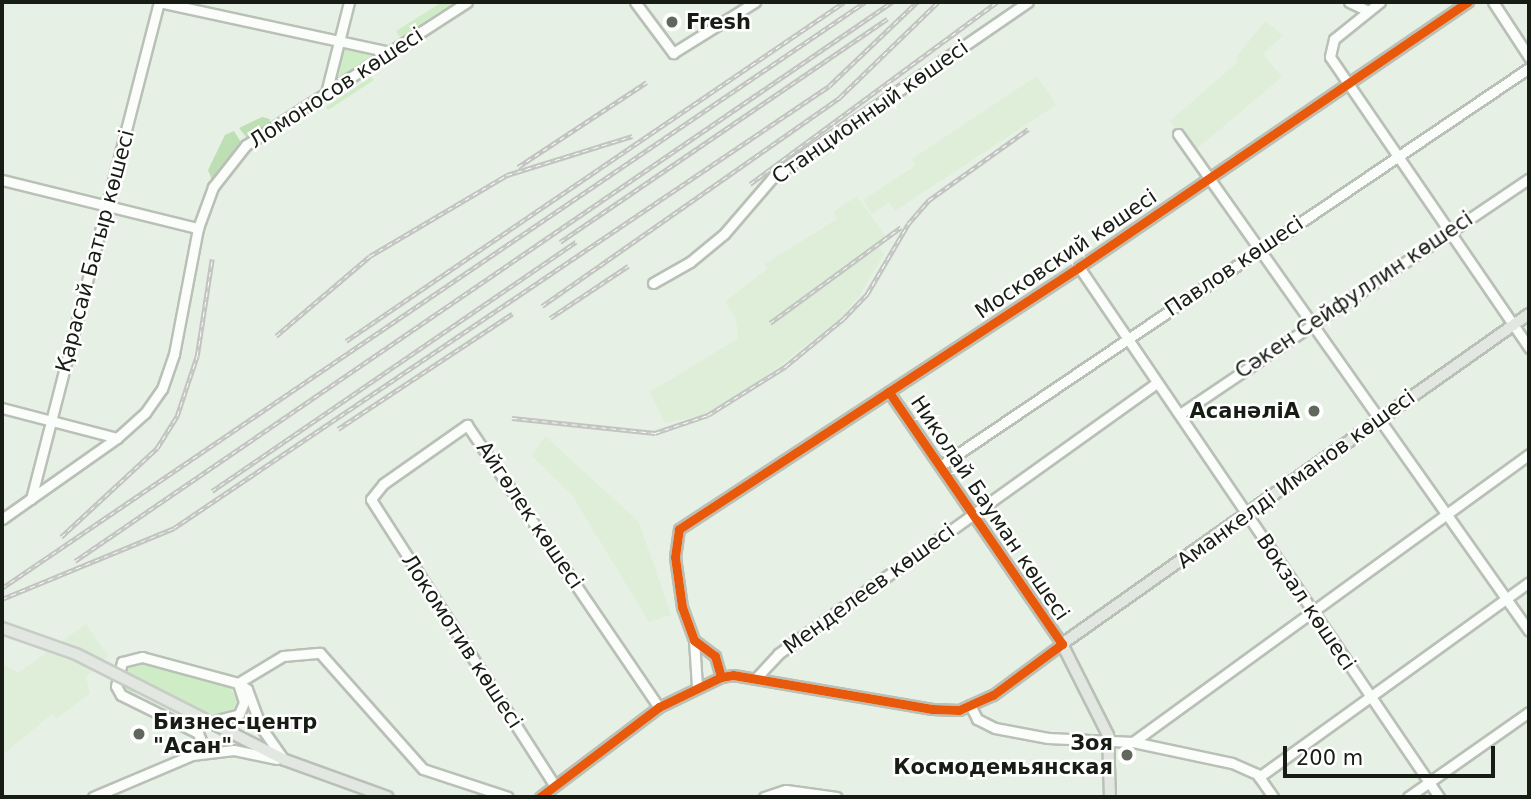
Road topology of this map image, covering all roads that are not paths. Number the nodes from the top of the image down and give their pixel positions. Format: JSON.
{"nodes":[{"id":1,"x":159,"y":2,"type":"edge"},
{"id":2,"x":349,"y":2,"type":"edge"},
{"id":3,"x":467,"y":2,"type":"edge"},
{"id":4,"x":635,"y":2,"type":"edge"},
{"id":5,"x":755,"y":2,"type":"edge"},
{"id":6,"x":1028,"y":2,"type":"edge"},
{"id":7,"x":1349,"y":2,"type":"edge"},
{"id":8,"x":1380,"y":2,"type":"edge"},
{"id":9,"x":1468,"y":2,"type":"edge"},
{"id":10,"x":1493,"y":2,"type":"edge"},
{"id":11,"x":1368,"y":11,"type":"junction"},
{"id":12,"x":339,"y":41,"type":"junction"},
{"id":13,"x":391,"y":52,"type":"junction"},
{"id":14,"x":1529,"y":57,"type":"edge"},
{"id":15,"x":1529,"y":68,"type":"edge"},
{"id":16,"x":1348,"y":86,"type":"junction"},
{"id":17,"x":326,"y":93,"type":"junction"},
{"id":18,"x":1178,"y":134,"type":"dead end"},
{"id":19,"x":1396,"y":156,"type":"junction"},
{"id":20,"x":1211,"y":178,"type":"junction"},
{"id":21,"x":1529,"y":178,"type":"edge"},
{"id":22,"x":2,"y":180,"type":"edge"},
{"id":23,"x":107,"y":206,"type":"junction"},
{"id":24,"x":198,"y":228,"type":"junction"},
{"id":25,"x":1448,"y":231,"type":"junction"},
{"id":26,"x":1260,"y":248,"type":"junction"},
{"id":27,"x":1079,"y":267,"type":"junction"},
{"id":28,"x":653,"y":283,"type":"dead end"},
{"id":29,"x":1529,"y":314,"type":"edge"},
{"id":30,"x":1311,"y":324,"type":"junction"},
{"id":31,"x":1513,"y":325,"type":"junction"},
{"id":32,"x":1127,"y":340,"type":"junction"},
{"id":33,"x":1529,"y":348,"type":"edge"},
{"id":34,"x":1157,"y":383,"type":"junction"},
{"id":35,"x":889,"y":392,"type":"junction"},
{"id":36,"x":2,"y":408,"type":"edge"},
{"id":37,"x":1180,"y":414,"type":"junction"},
{"id":38,"x":1378,"y":420,"type":"junction"},
{"id":39,"x":51,"y":421,"type":"junction"},
{"id":40,"x":117,"y":438,"type":"junction"},
{"id":41,"x":1529,"y":454,"type":"edge"},
{"id":42,"x":940,"y":466,"type":"junction"},
{"id":43,"x":31,"y":499,"type":"junction"},
{"id":44,"x":371,"y":499,"type":"joint"},
{"id":45,"x":974,"y":513,"type":"junction"},
{"id":46,"x":1247,"y":516,"type":"junction"},
{"id":47,"x":1446,"y":516,"type":"junction"},
{"id":48,"x":2,"y":519,"type":"edge"},
{"id":49,"x":1529,"y":582,"type":"edge"},
{"id":50,"x":1506,"y":599,"type":"junction"},
{"id":51,"x":1314,"y":612,"type":"junction"},
{"id":52,"x":2,"y":628,"type":"edge"},
{"id":53,"x":1529,"y":631,"type":"edge"},
{"id":54,"x":694,"y":640,"type":"junction"},
{"id":55,"x":1062,"y":644,"type":"junction"},
{"id":56,"x":721,"y":677,"type":"junction"},
{"id":57,"x":756,"y":678,"type":"junction"},
{"id":58,"x":238,"y":683,"type":"junction"},
{"id":59,"x":697,"y":686,"type":"junction"},
{"id":60,"x":1370,"y":696,"type":"junction"},
{"id":61,"x":970,"y":705,"type":"junction"},
{"id":62,"x":659,"y":707,"type":"junction"},
{"id":63,"x":1529,"y":712,"type":"edge"},
{"id":64,"x":210,"y":722,"type":"junction"},
{"id":65,"x":1133,"y":742,"type":"junction"},
{"id":66,"x":1111,"y":744,"type":"junction"},
{"id":67,"x":192,"y":755,"type":"junction"},
{"id":68,"x":285,"y":760,"type":"junction"},
{"id":69,"x":1259,"y":777,"type":"junction"},
{"id":70,"x":553,"y":783,"type":"junction"},
{"id":71,"x":1428,"y":783,"type":"junction"},
{"id":72,"x":93,"y":797,"type":"edge"},
{"id":73,"x":387,"y":797,"type":"edge"},
{"id":74,"x":508,"y":797,"type":"edge"},
{"id":75,"x":540,"y":797,"type":"edge"},
{"id":76,"x":764,"y":797,"type":"edge"},
{"id":77,"x":838,"y":797,"type":"edge"},
{"id":78,"x":1110,"y":797,"type":"edge"},
{"id":79,"x":1273,"y":797,"type":"edge"},
{"id":80,"x":1408,"y":797,"type":"edge"},
{"id":81,"x":1439,"y":797,"type":"edge"}],
"edges":[{"from":1,"to":12,"type":"street"},
{"from":1,"to":23,"type":"street","name":"Қарасай Батыр көшесі"},
{"from":2,"to":12,"type":"street"},
{"from":3,"to":13,"type":"street","name":"Ломоносов көшесі"},
{"from":4,"to":5,"type":"street"},
{"from":6,"to":28,"type":"street","name":"Станционный көшесі"},
{"from":7,"to":11,"type":"street"},
{"from":8,"to":11,"type":"street"},
{"from":9,"to":16,"type":"street","name":"Московский көшесі"},
{"from":10,"to":14,"type":"street"},
{"from":11,"to":16,"type":"street"},
{"from":12,"to":13,"type":"street"},
{"from":12,"to":17,"type":"street"},
{"from":13,"to":17,"type":"street","name":"Ломоносов көшесі"},
{"from":15,"to":19,"type":"street","name":"Павлов көшесі"},
{"from":16,"to":19,"type":"street"},
{"from":16,"to":20,"type":"street","name":"Московский көшесі"},
{"from":17,"to":24,"type":"street","name":"Ломоносов көшесі"},
{"from":18,"to":20,"type":"street"},
{"from":19,"to":25,"type":"street"},
{"from":19,"to":26,"type":"street","name":"Павлов көшесі"},
{"from":20,"to":26,"type":"street"},
{"from":20,"to":27,"type":"street","name":"Московский көшесі"},
{"from":21,"to":25,"type":"street","name":"Сәкен Сейфуллин көшесі"},
{"from":22,"to":23,"type":"street"},
{"from":23,"to":24,"type":"street"},
{"from":23,"to":39,"type":"street","name":"Қарасай Батыр көшесі"},
{"from":24,"to":40,"type":"street","name":"Ломоносов көшесі"},
{"from":25,"to":30,"type":"street","name":"Сәкен Сейфуллин көшесі"},
{"from":25,"to":31,"type":"street"},
{"from":26,"to":30,"type":"street"},
{"from":26,"to":32,"type":"street","name":"Павлов көшесі"},
{"from":27,"to":32,"type":"street","name":"Вокзал көшесі"},
{"from":27,"to":35,"type":"street","name":"Московский көшесі"},
{"from":29,"to":31,"type":"main road","name":"Аманкелді Иманов көшесі"},
{"from":30,"to":37,"type":"street","name":"Сәкен Сейфуллин көшесі"},
{"from":30,"to":38,"type":"street"},
{"from":31,"to":33,"type":"street"},
{"from":31,"to":38,"type":"main road","name":"Аманкелді Иманов көшесі"},
{"from":32,"to":34,"type":"street","name":"Вокзал көшесі"},
{"from":32,"to":42,"type":"street","name":"Павлов көшесі"},
{"from":34,"to":37,"type":"street","name":"Вокзал көшесі"},
{"from":34,"to":45,"type":"street","name":"Менделеев көшесі"},
{"from":35,"to":42,"type":"street","name":"Николай Бауман көшесі"},
{"from":35,"to":54,"type":"street","name":"Московский көшесі"},
{"from":36,"to":39,"type":"street"},
{"from":37,"to":46,"type":"street","name":"Вокзал көшесі"},
{"from":38,"to":46,"type":"main road","name":"Аманкелді Иманов көшесі"},
{"from":38,"to":47,"type":"street"},
{"from":39,"to":40,"type":"street"},
{"from":39,"to":43,"type":"street","name":"Қарасай Батыр көшесі"},
{"from":40,"to":43,"type":"street","name":"Ломоносов көшесі"},
{"from":41,"to":47,"type":"street"},
{"from":42,"to":45,"type":"street","name":"Николай Бауман көшесі"},
{"from":43,"to":48,"type":"street","name":"Ломоносов көшесі"},
{"from":44,"to":62,"type":"street","name":"Айгөлек көшесі"},
{"from":44,"to":70,"type":"street","name":"Локомотив көшесі"},
{"from":45,"to":55,"type":"street","name":"Николай Бауман көшесі"},
{"from":45,"to":57,"type":"street","name":"Менделеев көшесі"},
{"from":46,"to":51,"type":"street","name":"Вокзал көшесі"},
{"from":46,"to":55,"type":"main road","name":"Аманкелді Иманов көшесі"},
{"from":47,"to":50,"type":"street"},
{"from":47,"to":51,"type":"street"},
{"from":49,"to":50,"type":"street"},
{"from":50,"to":53,"type":"street"},
{"from":50,"to":60,"type":"street"},
{"from":51,"to":60,"type":"street","name":"Вокзал көшесі"},
{"from":51,"to":65,"type":"street"},
{"from":52,"to":64,"type":"main road","bridge":true},
{"from":54,"to":56,"type":"street"},
{"from":54,"to":59,"type":"street"},
{"from":55,"to":61,"type":"street"},
{"from":55,"to":66,"type":"main road"},
{"from":56,"to":57,"type":"street"},
{"from":56,"to":59,"type":"street"},
{"from":57,"to":61,"type":"street"},
{"from":58,"to":64,"type":"street"},
{"from":58,"to":67,"type":"street"},
{"from":58,"to":68,"type":"street"},
{"from":58,"to":74,"type":"street"},
{"from":59,"to":62,"type":"street"},
{"from":60,"to":69,"type":"street"},
{"from":60,"to":71,"type":"street","name":"Вокзал көшесі"},
{"from":61,"to":66,"type":"street"},
{"from":62,"to":70,"type":"street"},
{"from":63,"to":71,"type":"street"},
{"from":64,"to":68,"type":"main road"},
{"from":65,"to":66,"type":"street"},
{"from":65,"to":69,"type":"street"},
{"from":66,"to":78,"type":"main road"},
{"from":67,"to":68,"type":"street"},
{"from":67,"to":72,"type":"street"},
{"from":68,"to":73,"type":"main road"},
{"from":69,"to":79,"type":"street"},
{"from":70,"to":75,"type":"street"},
{"from":71,"to":80,"type":"street"},
{"from":71,"to":81,"type":"street","name":"Вокзал көшесі"},
{"from":76,"to":77,"type":"street"}]}
